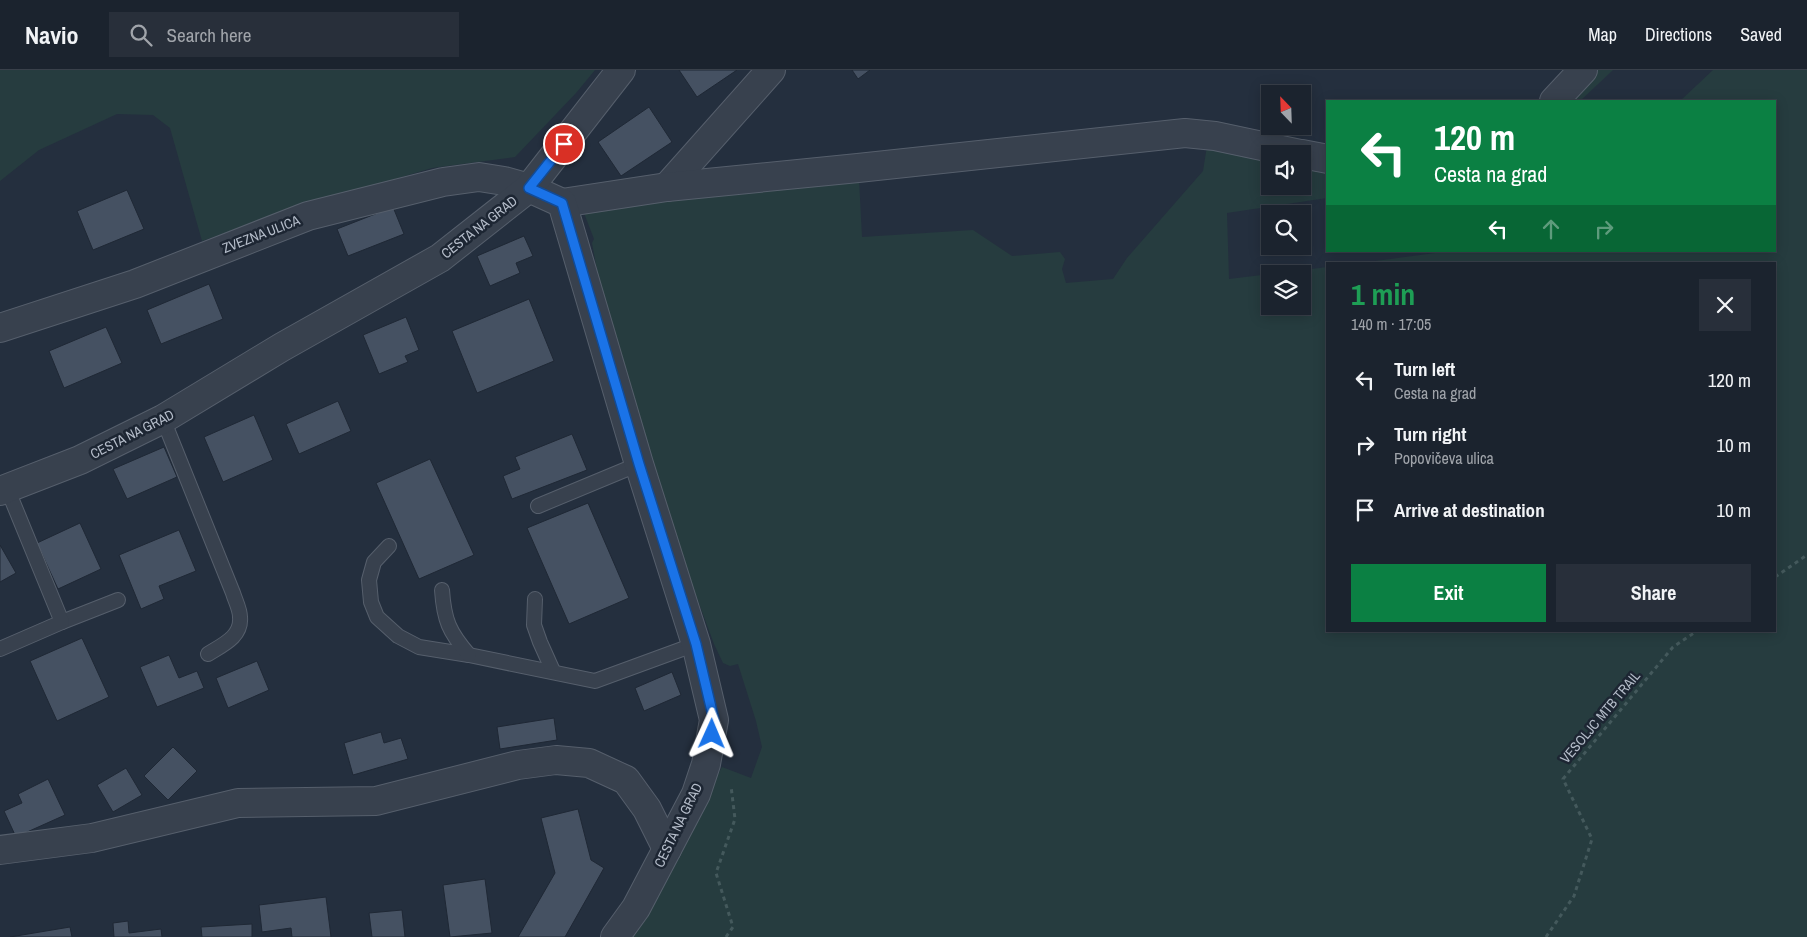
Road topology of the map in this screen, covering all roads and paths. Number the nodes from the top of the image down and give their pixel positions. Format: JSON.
{"nodes":[{"id":1,"x":621,"y":70,"type":"edge"},
{"id":2,"x":772,"y":70,"type":"edge"},
{"id":3,"x":1583,"y":70,"type":"edge"},
{"id":4,"x":1555,"y":100,"type":"edge"},
{"id":5,"x":1261,"y":146,"type":"edge"},
{"id":6,"x":1311,"y":156,"type":"edge"},
{"id":7,"x":1326,"y":159,"type":"edge"},
{"id":8,"x":667,"y":186,"type":"junction"},
{"id":9,"x":529,"y":188,"type":"junction"},
{"id":10,"x":562,"y":203,"type":"junction"},
{"id":11,"x":0,"y":328,"type":"edge"},
{"id":12,"x":163,"y":419,"type":"junction"},
{"id":13,"x":639,"y":464,"type":"junction"},
{"id":14,"x":4,"y":489,"type":"edge"},
{"id":15,"x":538,"y":506,"type":"dead end"},
{"id":16,"x":388,"y":546,"type":"dead end"},
{"id":17,"x":1807,"y":555,"type":"edge"},
{"id":18,"x":1776,"y":576,"type":"edge"},
{"id":19,"x":442,"y":590,"type":"dead end"},
{"id":20,"x":535,"y":599,"type":"dead end"},
{"id":21,"x":118,"y":600,"type":"dead end"},
{"id":22,"x":62,"y":622,"type":"junction"},
{"id":23,"x":1696,"y":632,"type":"edge"},
{"id":24,"x":696,"y":644,"type":"junction"},
{"id":25,"x":0,"y":649,"type":"edge"},
{"id":26,"x":208,"y":654,"type":"dead end"},
{"id":27,"x":469,"y":655,"type":"junction"},
{"id":28,"x":553,"y":671,"type":"junction"},
{"id":29,"x":730,"y":780,"type":"dead end"},
{"id":30,"x":667,"y":849,"type":"junction"},
{"id":31,"x":0,"y":850,"type":"edge"},
{"id":32,"x":615,"y":937,"type":"edge"},
{"id":33,"x":726,"y":937,"type":"edge"},
{"id":34,"x":1546,"y":937,"type":"edge"}],
"edges":[{"from":1,"to":9,"type":"street"},
{"from":2,"to":8,"type":"street"},
{"from":3,"to":4,"type":"street"},
{"from":5,"to":8,"type":"street"},
{"from":6,"to":7,"type":"street"},
{"from":8,"to":10,"type":"street"},
{"from":9,"to":10,"type":"street","name":"CESTA NA GRAD"},
{"from":9,"to":11,"type":"street","name":"ZVEZNA ULICA"},
{"from":9,"to":12,"type":"street","name":"CESTA NA GRAD"},
{"from":10,"to":13,"type":"street","name":"CESTA NA GRAD"},
{"from":12,"to":14,"type":"street","name":"CESTA NA GRAD"},
{"from":12,"to":26,"type":"lane"},
{"from":13,"to":15,"type":"lane"},
{"from":13,"to":24,"type":"street","name":"CESTA NA GRAD"},
{"from":14,"to":22,"type":"lane"},
{"from":16,"to":27,"type":"lane"},
{"from":17,"to":18,"type":"path"},
{"from":19,"to":27,"type":"lane"},
{"from":20,"to":28,"type":"lane"},
{"from":21,"to":22,"type":"lane"},
{"from":22,"to":25,"type":"lane"},
{"from":23,"to":34,"type":"path","name":"VESOLJC MTB TRAIL"},
{"from":24,"to":28,"type":"lane"},
{"from":24,"to":30,"type":"street","name":"CESTA NA GRAD"},
{"from":27,"to":28,"type":"lane"},
{"from":29,"to":33,"type":"path"},
{"from":30,"to":31,"type":"street"},
{"from":30,"to":32,"type":"street","name":"CESTA NA GRAD"}]}
